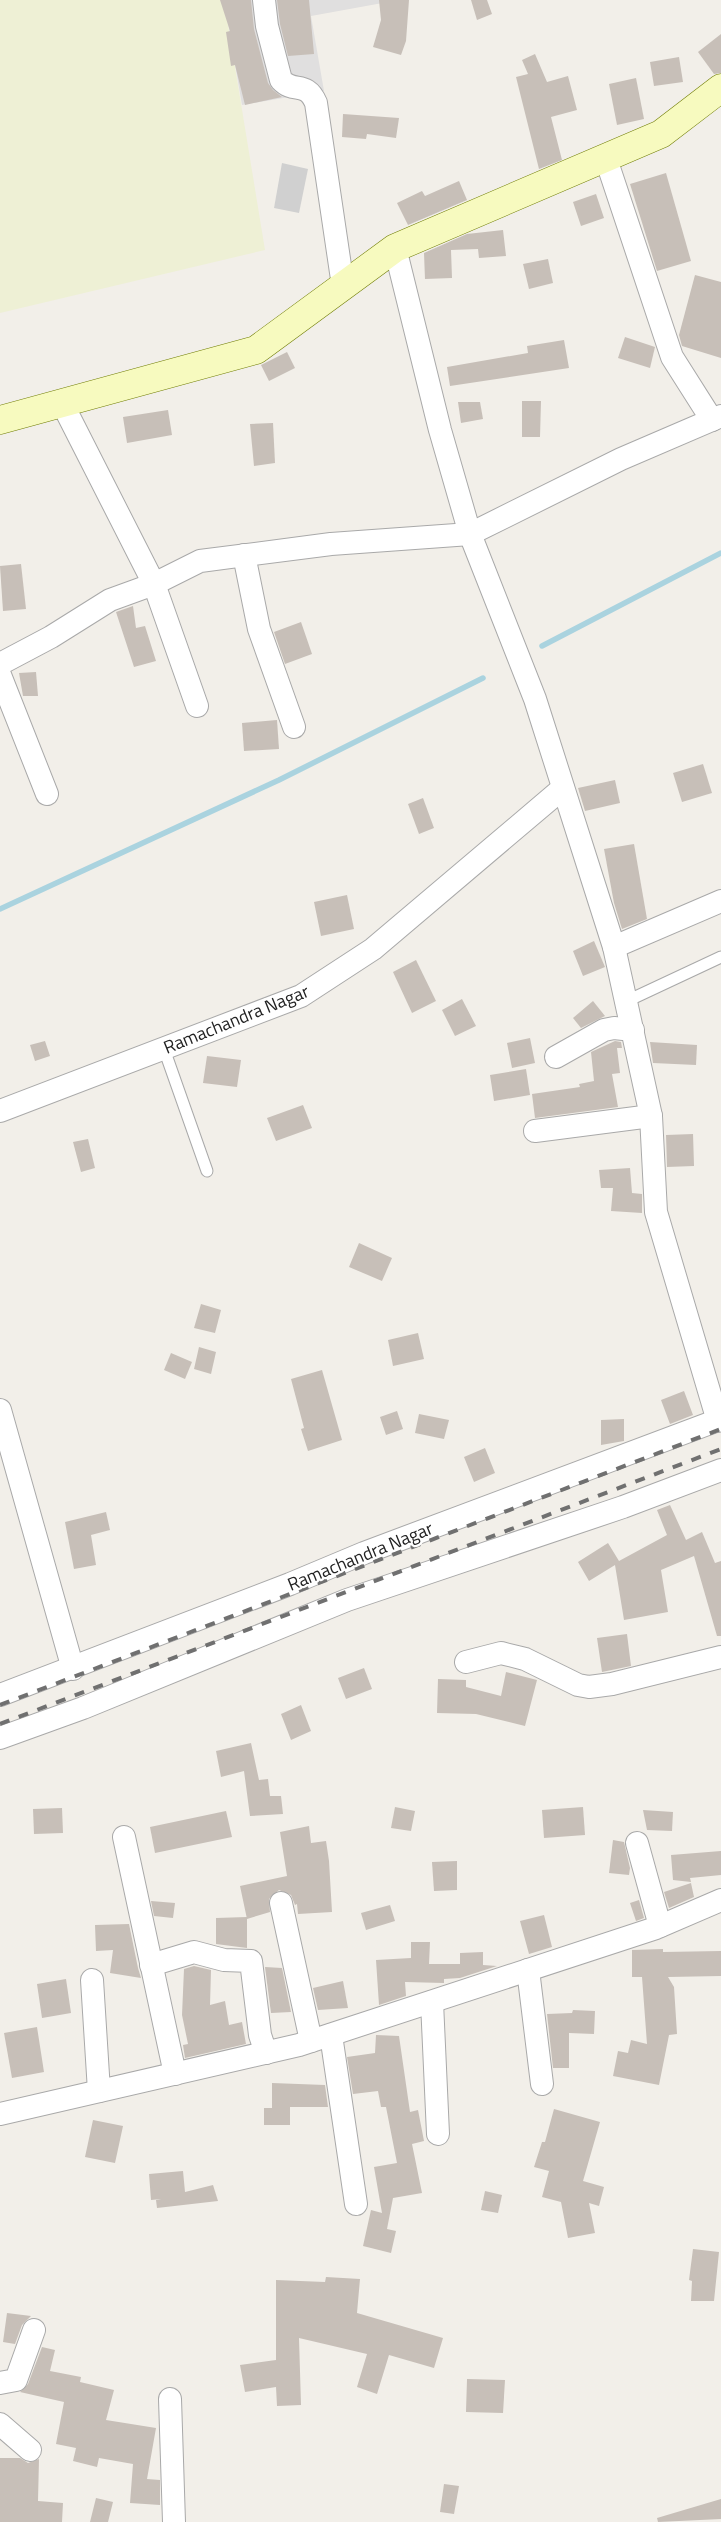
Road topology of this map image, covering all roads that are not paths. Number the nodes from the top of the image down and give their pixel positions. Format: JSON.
{"nodes":[{"id":1,"x":264,"y":0,"type":"edge"},
{"id":2,"x":721,"y":88,"type":"edge"},
{"id":3,"x":606,"y":159,"type":"junction"},
{"id":4,"x":395,"y":248,"type":"junction"},
{"id":5,"x":343,"y":286,"type":"junction"},
{"id":6,"x":62,"y":403,"type":"junction"},
{"id":7,"x":716,"y":418,"type":"edge"},
{"id":8,"x":0,"y":420,"type":"edge"},
{"id":9,"x":470,"y":534,"type":"junction"},
{"id":10,"x":244,"y":555,"type":"junction"},
{"id":11,"x":154,"y":584,"type":"junction"},
{"id":12,"x":0,"y":664,"type":"edge"},
{"id":13,"x":0,"y":675,"type":"edge"},
{"id":14,"x":197,"y":706,"type":"dead end"},
{"id":15,"x":294,"y":727,"type":"dead end"},
{"id":16,"x":563,"y":788,"type":"junction"},
{"id":17,"x":47,"y":794,"type":"dead end"},
{"id":18,"x":721,"y":902,"type":"edge"},
{"id":19,"x":614,"y":947,"type":"junction"},
{"id":20,"x":721,"y":958,"type":"edge"},
{"id":21,"x":627,"y":1001,"type":"junction"},
{"id":22,"x":633,"y":1030,"type":"junction"},
{"id":23,"x":164,"y":1049,"type":"junction"},
{"id":24,"x":556,"y":1056,"type":"dead end"},
{"id":25,"x":0,"y":1111,"type":"edge"},
{"id":26,"x":651,"y":1116,"type":"junction"},
{"id":27,"x":535,"y":1131,"type":"dead end"},
{"id":28,"x":207,"y":1172,"type":"dead end"},
{"id":29,"x":0,"y":1410,"type":"edge"},
{"id":30,"x":719,"y":1420,"type":"edge"},
{"id":31,"x":721,"y":1470,"type":"edge"},
{"id":32,"x":721,"y":1657,"type":"edge"},
{"id":33,"x":466,"y":1662,"type":"dead end"},
{"id":34,"x":73,"y":1668,"type":"junction"},
{"id":35,"x":0,"y":1696,"type":"edge"},
{"id":36,"x":0,"y":1738,"type":"edge"},
{"id":37,"x":124,"y":1837,"type":"dead end"},
{"id":38,"x":638,"y":1843,"type":"dead end"},
{"id":39,"x":721,"y":1900,"type":"edge"},
{"id":40,"x":282,"y":1902,"type":"dead end"},
{"id":41,"x":660,"y":1926,"type":"junction"},
{"id":42,"x":152,"y":1965,"type":"junction"},
{"id":43,"x":528,"y":1970,"type":"junction"},
{"id":44,"x":92,"y":1980,"type":"dead end"},
{"id":45,"x":432,"y":2002,"type":"junction"},
{"id":46,"x":321,"y":2038,"type":"junction"},
{"id":47,"x":266,"y":2053,"type":"junction"},
{"id":48,"x":175,"y":2074,"type":"junction"},
{"id":49,"x":542,"y":2084,"type":"dead end"},
{"id":50,"x":99,"y":2091,"type":"junction"},
{"id":51,"x":0,"y":2114,"type":"edge"},
{"id":52,"x":438,"y":2134,"type":"dead end"},
{"id":53,"x":356,"y":2204,"type":"dead end"},
{"id":54,"x":34,"y":2330,"type":"dead end"},
{"id":55,"x":0,"y":2383,"type":"edge"},
{"id":56,"x":170,"y":2400,"type":"dead end"},
{"id":57,"x":0,"y":2424,"type":"edge"},
{"id":58,"x":30,"y":2450,"type":"dead end"},
{"id":59,"x":174,"y":2522,"type":"edge"}],
"edges":[{"from":1,"to":5,"type":"street"},
{"from":2,"to":3,"type":"street"},
{"from":3,"to":4,"type":"street"},
{"from":3,"to":7,"type":"street"},
{"from":4,"to":5,"type":"street"},
{"from":4,"to":9,"type":"street"},
{"from":5,"to":6,"type":"street"},
{"from":6,"to":8,"type":"street"},
{"from":6,"to":11,"type":"street"},
{"from":7,"to":9,"type":"street"},
{"from":9,"to":10,"type":"street"},
{"from":9,"to":16,"type":"street"},
{"from":10,"to":11,"type":"street"},
{"from":10,"to":15,"type":"street"},
{"from":11,"to":12,"type":"street"},
{"from":11,"to":14,"type":"street"},
{"from":13,"to":17,"type":"street"},
{"from":16,"to":19,"type":"street"},
{"from":16,"to":23,"type":"street","name":"Ramachandra Nagar"},
{"from":18,"to":19,"type":"street"},
{"from":19,"to":21,"type":"street"},
{"from":20,"to":21,"type":"lane"},
{"from":21,"to":22,"type":"street"},
{"from":22,"to":24,"type":"street"},
{"from":22,"to":26,"type":"street"},
{"from":23,"to":25,"type":"street","name":"Ramachandra Nagar"},
{"from":23,"to":28,"type":"lane"},
{"from":26,"to":27,"type":"street"},
{"from":26,"to":30,"type":"street"},
{"from":29,"to":34,"type":"street"},
{"from":30,"to":34,"type":"street","name":"Ramachandra Nagar"},
{"from":31,"to":36,"type":"street"},
{"from":32,"to":33,"type":"street"},
{"from":34,"to":35,"type":"street","name":"Ramachandra Nagar"},
{"from":37,"to":42,"type":"street"},
{"from":38,"to":41,"type":"street"},
{"from":39,"to":41,"type":"street"},
{"from":40,"to":46,"type":"street"},
{"from":41,"to":43,"type":"street"},
{"from":42,"to":47,"type":"street"},
{"from":42,"to":48,"type":"street"},
{"from":43,"to":45,"type":"street"},
{"from":43,"to":49,"type":"street"},
{"from":44,"to":50,"type":"street"},
{"from":45,"to":46,"type":"street"},
{"from":45,"to":52,"type":"street"},
{"from":46,"to":47,"type":"street"},
{"from":46,"to":53,"type":"street"},
{"from":47,"to":48,"type":"street"},
{"from":48,"to":50,"type":"street"},
{"from":50,"to":51,"type":"street"},
{"from":54,"to":55,"type":"street"},
{"from":56,"to":59,"type":"street"},
{"from":57,"to":58,"type":"street"}]}
